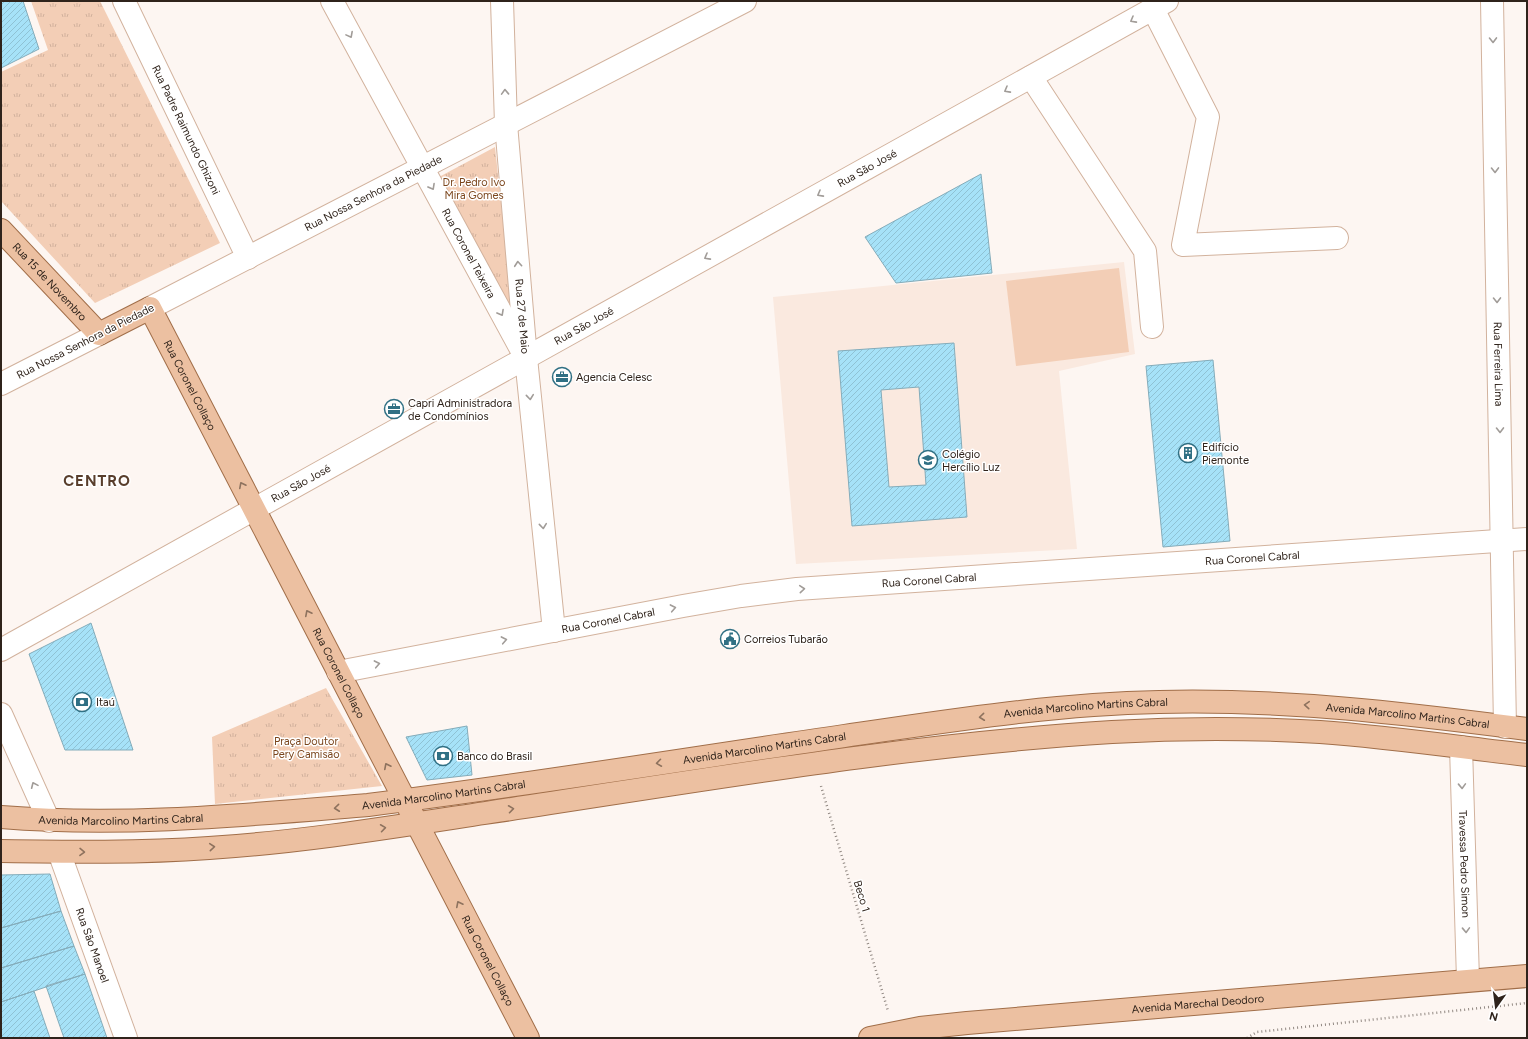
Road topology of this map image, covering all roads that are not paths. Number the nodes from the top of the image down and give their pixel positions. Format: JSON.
{"nodes":[{"id":1,"x":124,"y":1,"type":"edge"},
{"id":2,"x":332,"y":1,"type":"edge"},
{"id":3,"x":502,"y":1,"type":"edge"},
{"id":4,"x":745,"y":1,"type":"edge"},
{"id":5,"x":1492,"y":1,"type":"edge"},
{"id":6,"x":1160,"y":5,"type":"edge"},
{"id":7,"x":1031,"y":77,"type":"junction"},
{"id":8,"x":506,"y":124,"type":"junction"},
{"id":9,"x":422,"y":168,"type":"junction"},
{"id":10,"x":1,"y":230,"type":"edge"},
{"id":11,"x":1337,"y":238,"type":"dead end"},
{"id":12,"x":248,"y":258,"type":"junction"},
{"id":13,"x":150,"y":308,"type":"junction"},
{"id":14,"x":1152,"y":326,"type":"dead end"},
{"id":15,"x":99,"y":334,"type":"junction"},
{"id":16,"x":526,"y":358,"type":"junction"},
{"id":17,"x":1,"y":384,"type":"edge"},
{"id":18,"x":254,"y":509,"type":"junction"},
{"id":19,"x":1527,"y":539,"type":"edge"},
{"id":20,"x":1502,"y":541,"type":"junction"},
{"id":21,"x":554,"y":631,"type":"junction"},
{"id":22,"x":1,"y":650,"type":"edge"},
{"id":23,"x":338,"y":672,"type":"junction"},
{"id":24,"x":1,"y":714,"type":"edge"},
{"id":25,"x":1505,"y":726,"type":"junction"},
{"id":26,"x":1527,"y":729,"type":"edge"},
{"id":27,"x":1461,"y":747,"type":"junction"},
{"id":28,"x":1527,"y":755,"type":"edge"},
{"id":29,"x":405,"y":800,"type":"junction"},
{"id":30,"x":1,"y":817,"type":"edge"},
{"id":31,"x":49,"y":821,"type":"junction"},
{"id":32,"x":418,"y":824,"type":"junction"},
{"id":33,"x":1,"y":851,"type":"edge"},
{"id":34,"x":59,"y":852,"type":"junction"},
{"id":35,"x":1527,"y":976,"type":"edge"},
{"id":36,"x":1468,"y":980,"type":"junction"},
{"id":37,"x":126,"y":1038,"type":"edge"},
{"id":38,"x":528,"y":1038,"type":"edge"},
{"id":39,"x":870,"y":1038,"type":"edge"}],
"edges":[{"from":1,"to":12,"type":"street","name":"Rua Padre Raimundo Ghizoni"},
{"from":2,"to":9,"type":"street","name":"Rua Coronel Teixeira","one_way":true},
{"from":8,"to":3,"type":"street","name":"Rua 27 de Maio","one_way":true},
{"from":4,"to":8,"type":"street","name":"Rua Nossa Senhora da Piedade"},
{"from":5,"to":20,"type":"street","name":"Rua Ferreira Lima","one_way":true},
{"from":6,"to":7,"type":"street","name":"Rua São José","one_way":true},
{"from":6,"to":11,"type":"street"},
{"from":7,"to":14,"type":"street"},
{"from":7,"to":16,"type":"street","name":"Rua São José","one_way":true},
{"from":8,"to":9,"type":"street","name":"Rua Nossa Senhora da Piedade"},
{"from":16,"to":8,"type":"street","name":"Rua 27 de Maio","one_way":true},
{"from":9,"to":12,"type":"street","name":"Rua Nossa Senhora da Piedade"},
{"from":9,"to":16,"type":"street","name":"Rua Coronel Teixeira","one_way":true},
{"from":10,"to":15,"type":"main road","name":"Rua 15 de Novembro"},
{"from":12,"to":13,"type":"street","name":"Rua Nossa Senhora da Piedade"},
{"from":13,"to":15,"type":"main road","name":"Rua Nossa Senhora da Piedade"},
{"from":18,"to":13,"type":"main road","name":"Rua Coronel Collaço","one_way":true},
{"from":15,"to":17,"type":"street","name":"Rua Nossa Senhora da Piedade"},
{"from":16,"to":18,"type":"street","name":"Rua São José"},
{"from":16,"to":21,"type":"street","name":"Rua 27 de Maio","one_way":true},
{"from":18,"to":22,"type":"street","name":"Rua São José"},
{"from":23,"to":18,"type":"main road","name":"Rua Coronel Collaço","one_way":true},
{"from":19,"to":20,"type":"street","name":"Rua Coronel Cabral"},
{"from":21,"to":20,"type":"street","name":"Rua Coronel Cabral","one_way":true},
{"from":20,"to":25,"type":"street","name":"Rua Ferreira Lima"},
{"from":23,"to":21,"type":"street","name":"Rua Coronel Cabral","one_way":true},
{"from":29,"to":23,"type":"main road","name":"Rua Coronel Collaço","one_way":true},
{"from":31,"to":24,"type":"street","one_way":true},
{"from":25,"to":26,"type":"main road","name":"Avenida Marcolino Martins Cabral"},
{"from":25,"to":29,"type":"main road","name":"Avenida Marcolino Martins Cabral","one_way":true},
{"from":27,"to":28,"type":"main road","name":"Avenida Marcolino Martins Cabral"},
{"from":32,"to":27,"type":"main road","name":"Avenida Marcolino Martins Cabral","one_way":true},
{"from":27,"to":36,"type":"street","name":"Travessa Pedro Simon","one_way":true},
{"from":29,"to":31,"type":"main road","name":"Avenida Marcolino Martins Cabral","one_way":true},
{"from":29,"to":32,"type":"main road","name":"Rua Coronel Collaço"},
{"from":30,"to":31,"type":"main road","name":"Avenida Marcolino Martins Cabral"},
{"from":34,"to":32,"type":"main road","name":"Avenida Marcolino Martins Cabral","one_way":true},
{"from":38,"to":32,"type":"main road","name":"Rua Coronel Collaço","one_way":true},
{"from":33,"to":34,"type":"main road","name":"Avenida Marcolino Martins Cabral"},
{"from":34,"to":37,"type":"street","name":"Rua São Manoel"},
{"from":35,"to":36,"type":"main road","name":"Avenida Marechal Deodoro"},
{"from":36,"to":39,"type":"main road","name":"Avenida Marechal Deodoro"}]}
